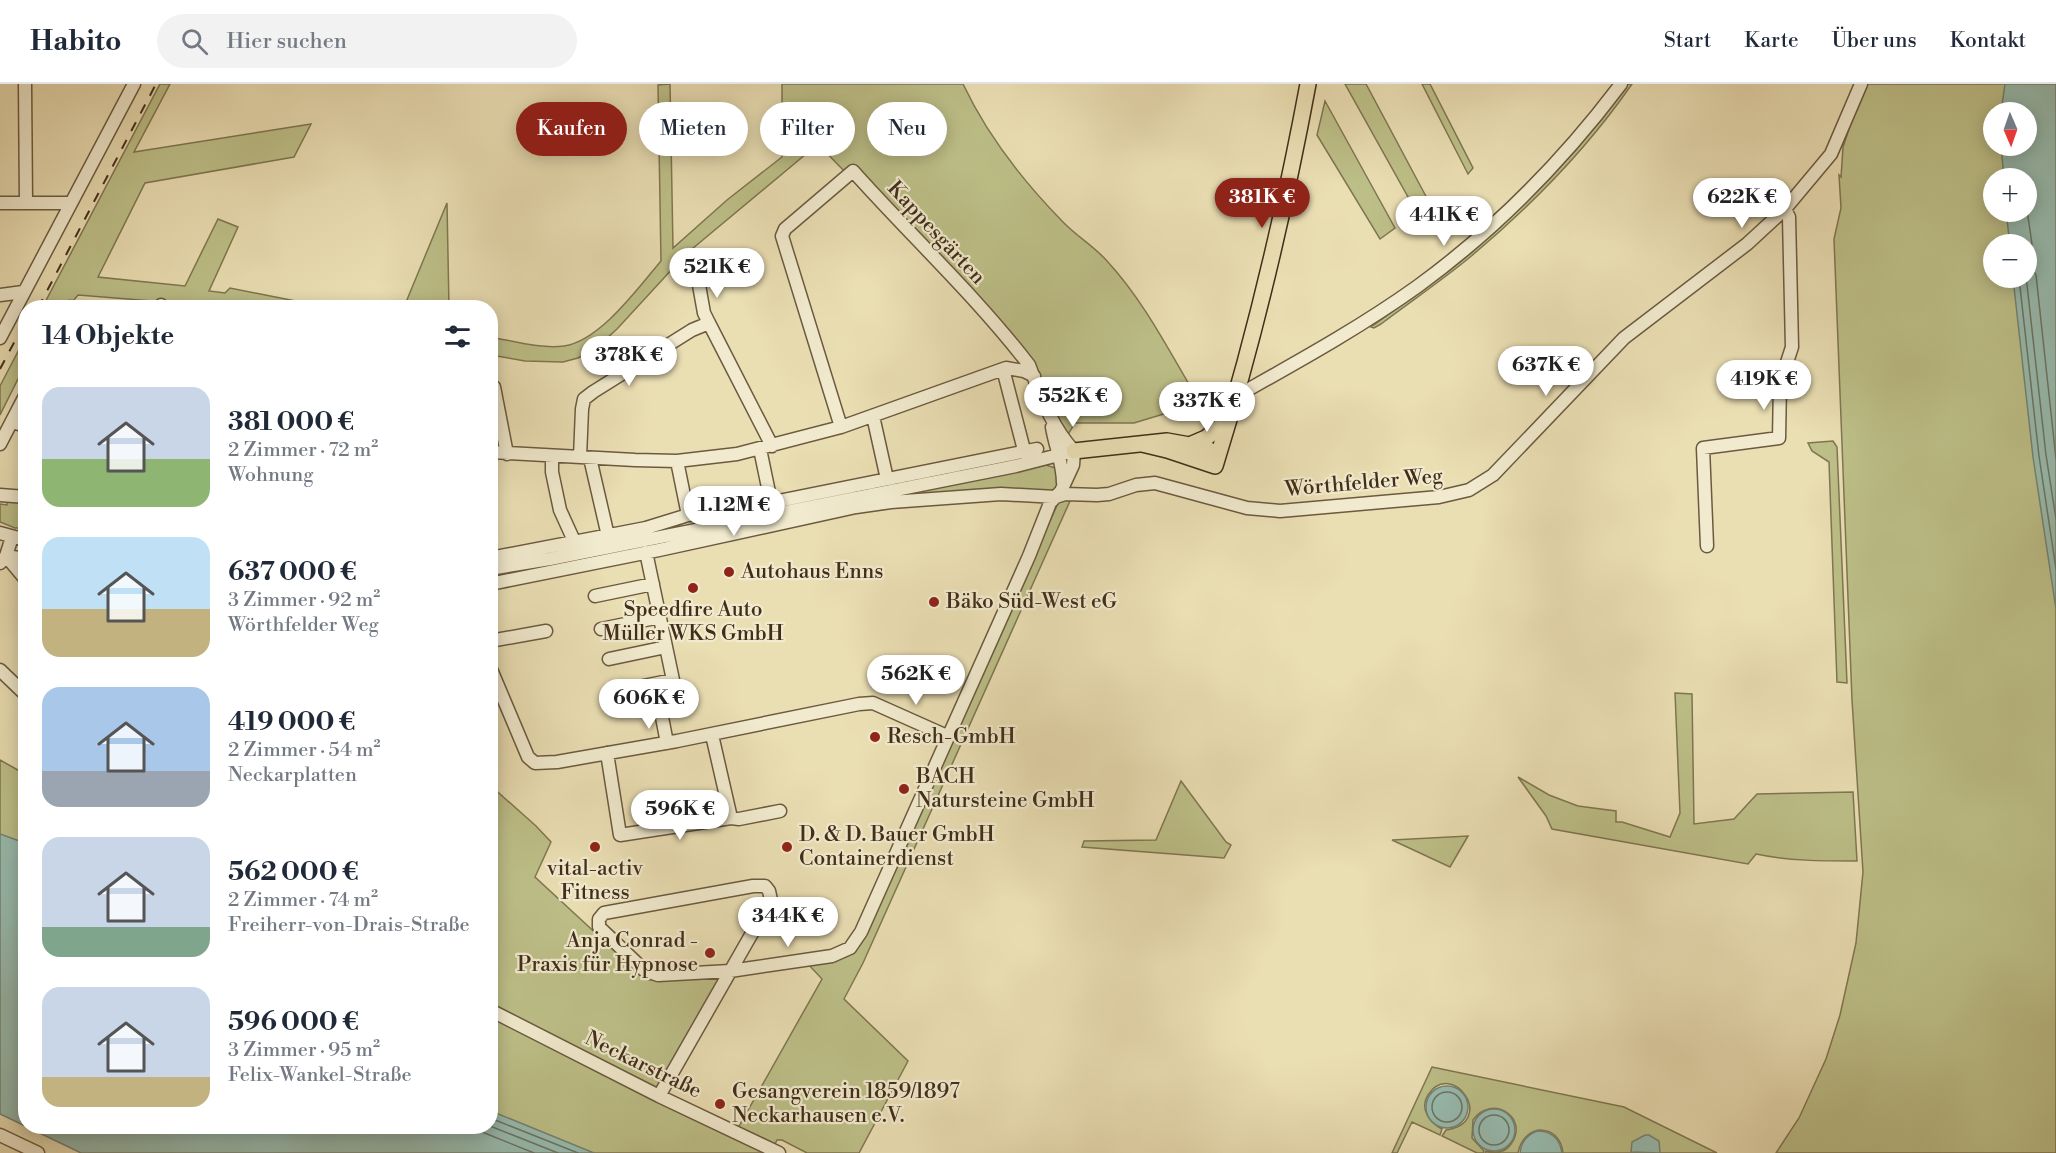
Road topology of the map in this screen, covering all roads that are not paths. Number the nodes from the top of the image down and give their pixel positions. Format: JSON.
{"nodes":[{"id":1,"x":25,"y":84,"type":"edge"},
{"id":2,"x":134,"y":84,"type":"edge"},
{"id":3,"x":1308,"y":84,"type":"edge"},
{"id":4,"x":1621,"y":84,"type":"edge"},
{"id":5,"x":1861,"y":84,"type":"edge"},
{"id":6,"x":0,"y":203,"type":"edge"},
{"id":7,"x":26,"y":203,"type":"junction"},
{"id":8,"x":70,"y":203,"type":"junction"},
{"id":9,"x":1785,"y":209,"type":"junction"},
{"id":10,"x":699,"y":285,"type":"dead end"},
{"id":11,"x":23,"y":292,"type":"junction"},
{"id":12,"x":0,"y":295,"type":"edge"},
{"id":13,"x":19,"y":300,"type":"edge"},
{"id":14,"x":18,"y":302,"type":"edge"},
{"id":15,"x":709,"y":323,"type":"junction"},
{"id":16,"x":0,"y":338,"type":"edge"},
{"id":17,"x":1013,"y":345,"type":"junction"},
{"id":18,"x":1005,"y":369,"type":"junction"},
{"id":19,"x":1783,"y":374,"type":"junction"},
{"id":20,"x":1748,"y":375,"type":"dead end"},
{"id":21,"x":1034,"y":376,"type":"junction"},
{"id":22,"x":1251,"y":388,"type":"dead end"},
{"id":23,"x":498,"y":404,"type":"edge"},
{"id":24,"x":18,"y":410,"type":"edge"},
{"id":25,"x":873,"y":416,"type":"junction"},
{"id":26,"x":1051,"y":420,"type":"junction"},
{"id":27,"x":1228,"y":420,"type":"junction"},
{"id":28,"x":12,"y":422,"type":"junction"},
{"id":29,"x":18,"y":424,"type":"edge"},
{"id":30,"x":841,"y":427,"type":"junction"},
{"id":31,"x":0,"y":444,"type":"edge"},
{"id":32,"x":1142,"y":444,"type":"junction"},
{"id":33,"x":1192,"y":444,"type":"junction"},
{"id":34,"x":766,"y":448,"type":"junction"},
{"id":35,"x":1037,"y":448,"type":"dead end"},
{"id":36,"x":1024,"y":450,"type":"junction"},
{"id":37,"x":1074,"y":451,"type":"junction"},
{"id":38,"x":498,"y":453,"type":"edge"},
{"id":39,"x":507,"y":454,"type":"junction"},
{"id":40,"x":1058,"y":455,"type":"junction"},
{"id":41,"x":552,"y":456,"type":"junction"},
{"id":42,"x":585,"y":458,"type":"junction"},
{"id":43,"x":677,"y":461,"type":"junction"},
{"id":44,"x":1216,"y":461,"type":"junction"},
{"id":45,"x":886,"y":479,"type":"junction"},
{"id":46,"x":1063,"y":485,"type":"junction"},
{"id":47,"x":0,"y":495,"type":"edge"},
{"id":48,"x":18,"y":496,"type":"edge"},
{"id":49,"x":1056,"y":497,"type":"junction"},
{"id":50,"x":771,"y":502,"type":"junction"},
{"id":51,"x":688,"y":515,"type":"junction"},
{"id":52,"x":6,"y":535,"type":"edge"},
{"id":53,"x":608,"y":536,"type":"junction"},
{"id":54,"x":576,"y":543,"type":"junction"},
{"id":55,"x":1707,"y":546,"type":"dead end"},
{"id":56,"x":646,"y":552,"type":"junction"},
{"id":57,"x":498,"y":557,"type":"edge"},
{"id":58,"x":18,"y":559,"type":"edge"},
{"id":59,"x":3,"y":560,"type":"edge"},
{"id":60,"x":498,"y":568,"type":"edge"},
{"id":61,"x":18,"y":573,"type":"edge"},
{"id":62,"x":498,"y":582,"type":"edge"},
{"id":63,"x":653,"y":584,"type":"junction"},
{"id":64,"x":595,"y":596,"type":"dead end"},
{"id":65,"x":660,"y":617,"type":"junction"},
{"id":66,"x":601,"y":629,"type":"dead end"},
{"id":67,"x":546,"y":631,"type":"dead end"},
{"id":68,"x":498,"y":640,"type":"edge"},
{"id":69,"x":666,"y":647,"type":"junction"},
{"id":70,"x":609,"y":659,"type":"dead end"},
{"id":71,"x":0,"y":670,"type":"edge"},
{"id":72,"x":498,"y":685,"type":"edge"},
{"id":73,"x":18,"y":687,"type":"edge"},
{"id":74,"x":619,"y":691,"type":"dead end"},
{"id":75,"x":661,"y":712,"type":"dead end"},
{"id":76,"x":712,"y":735,"type":"junction"},
{"id":77,"x":947,"y":736,"type":"junction"},
{"id":78,"x":667,"y":743,"type":"junction"},
{"id":79,"x":607,"y":753,"type":"junction"},
{"id":80,"x":780,"y":811,"type":"dead end"},
{"id":81,"x":731,"y":818,"type":"junction"},
{"id":82,"x":730,"y":971,"type":"junction"},
{"id":83,"x":498,"y":1014,"type":"edge"},
{"id":84,"x":659,"y":1096,"type":"junction"},
{"id":85,"x":1,"y":1139,"type":"edge"},
{"id":86,"x":38,"y":1153,"type":"edge"},
{"id":87,"x":779,"y":1153,"type":"edge"}],
"edges":[{"from":1,"to":7,"type":"street"},
{"from":2,"to":8,"type":"street"},
{"from":3,"to":27,"type":"main road"},
{"from":4,"to":22,"type":"street"},
{"from":5,"to":9,"type":"street","name":"Wörthfelder Weg"},
{"from":6,"to":7,"type":"street"},
{"from":7,"to":8,"type":"street"},
{"from":8,"to":11,"type":"street"},
{"from":9,"to":19,"type":"street"},
{"from":9,"to":49,"type":"street","name":"Wörthfelder Weg"},
{"from":10,"to":15,"type":"street"},
{"from":11,"to":12,"type":"street"},
{"from":11,"to":13,"type":"street"},
{"from":14,"to":16,"type":"street"},
{"from":15,"to":34,"type":"street"},
{"from":15,"to":42,"type":"street"},
{"from":17,"to":18,"type":"street"},
{"from":17,"to":21,"type":"street","name":"Kappesgärten"},
{"from":17,"to":30,"type":"street","name":"Kappesgärten"},
{"from":18,"to":21,"type":"street"},
{"from":18,"to":25,"type":"street"},
{"from":18,"to":36,"type":"street"},
{"from":19,"to":20,"type":"street"},
{"from":19,"to":55,"type":"street"},
{"from":21,"to":26,"type":"street","name":"Kappesgärten"},
{"from":23,"to":39,"type":"street"},
{"from":24,"to":28,"type":"street"},
{"from":25,"to":30,"type":"street"},
{"from":25,"to":45,"type":"street"},
{"from":26,"to":37,"type":"street","name":"Kappesgärten"},
{"from":26,"to":40,"type":"street","name":"Kappesgärten"},
{"from":27,"to":33,"type":"main road"},
{"from":27,"to":44,"type":"main road"},
{"from":28,"to":29,"type":"street"},
{"from":28,"to":31,"type":"street"},
{"from":30,"to":34,"type":"street"},
{"from":32,"to":33,"type":"main road"},
{"from":32,"to":37,"type":"main road"},
{"from":32,"to":44,"type":"main road"},
{"from":33,"to":44,"type":"main road"},
{"from":34,"to":43,"type":"street"},
{"from":34,"to":50,"type":"street"},
{"from":35,"to":36,"type":"street"},
{"from":36,"to":45,"type":"street"},
{"from":37,"to":40,"type":"street"},
{"from":37,"to":46,"type":"street"},
{"from":38,"to":39,"type":"street"},
{"from":39,"to":41,"type":"street"},
{"from":40,"to":46,"type":"street","name":"Kappesgärten"},
{"from":40,"to":60,"type":"street"},
{"from":41,"to":42,"type":"street"},
{"from":41,"to":54,"type":"street"},
{"from":42,"to":43,"type":"street"},
{"from":42,"to":53,"type":"street"},
{"from":43,"to":51,"type":"street"},
{"from":45,"to":50,"type":"street"},
{"from":46,"to":49,"type":"street"},
{"from":47,"to":48,"type":"street"},
{"from":49,"to":56,"type":"street","name":"Wörthfelder Weg"},
{"from":49,"to":77,"type":"street"},
{"from":50,"to":51,"type":"street"},
{"from":51,"to":53,"type":"street"},
{"from":52,"to":59,"type":"street"},
{"from":53,"to":54,"type":"street"},
{"from":54,"to":57,"type":"street"},
{"from":56,"to":62,"type":"street","name":"Wörthfelder Weg"},
{"from":56,"to":63,"type":"street"},
{"from":58,"to":59,"type":"street"},
{"from":59,"to":61,"type":"street"},
{"from":63,"to":64,"type":"street"},
{"from":63,"to":65,"type":"street"},
{"from":65,"to":66,"type":"street"},
{"from":65,"to":69,"type":"street"},
{"from":67,"to":68,"type":"street"},
{"from":69,"to":70,"type":"street"},
{"from":69,"to":74,"type":"street"},
{"from":71,"to":73,"type":"street"},
{"from":72,"to":79,"type":"street"},
{"from":75,"to":78,"type":"street"},
{"from":76,"to":77,"type":"street"},
{"from":76,"to":78,"type":"street"},
{"from":76,"to":81,"type":"street"},
{"from":77,"to":82,"type":"street"},
{"from":78,"to":79,"type":"street"},
{"from":79,"to":81,"type":"street"},
{"from":80,"to":81,"type":"street"},
{"from":82,"to":82,"type":"street"},
{"from":82,"to":84,"type":"street"},
{"from":83,"to":84,"type":"street","name":"Neckarstraße"},
{"from":84,"to":87,"type":"street","name":"Neckarstraße"},
{"from":85,"to":86,"type":"street"}]}
